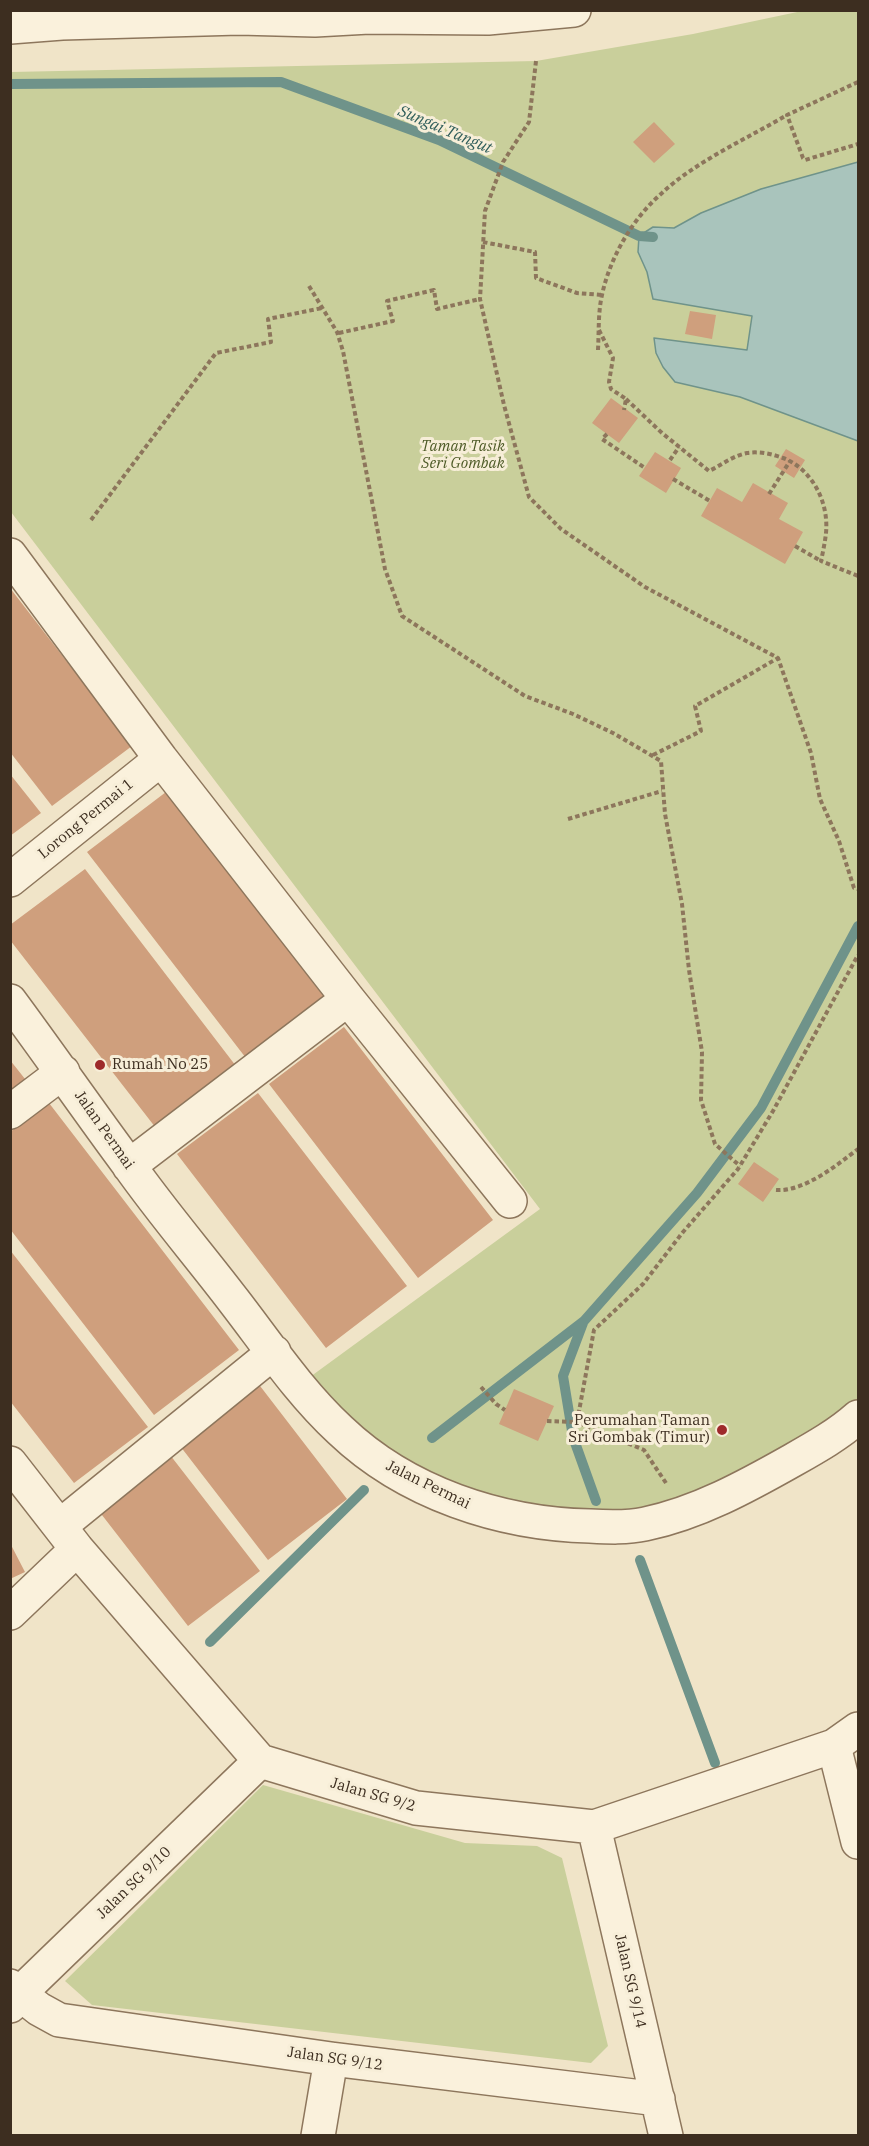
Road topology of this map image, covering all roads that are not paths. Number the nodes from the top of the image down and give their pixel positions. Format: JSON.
{"nodes":[{"id":1,"x":574,"y":10,"type":"edge"},
{"id":2,"x":10,"y":27,"type":"edge"},
{"id":3,"x":10,"y":555,"type":"edge"},
{"id":4,"x":161,"y":759,"type":"junction"},
{"id":5,"x":10,"y":879,"type":"edge"},
{"id":6,"x":348,"y":999,"type":"junction"},
{"id":7,"x":10,"y":1001,"type":"edge"},
{"id":8,"x":63,"y":1072,"type":"junction"},
{"id":9,"x":10,"y":1112,"type":"edge"},
{"id":10,"x":129,"y":1166,"type":"junction"},
{"id":11,"x":510,"y":1201,"type":"dead end"},
{"id":12,"x":274,"y":1352,"type":"junction"},
{"id":13,"x":854,"y":1430,"type":"edge"},
{"id":14,"x":10,"y":1463,"type":"edge"},
{"id":15,"x":68,"y":1537,"type":"junction"},
{"id":16,"x":10,"y":1613,"type":"edge"},
{"id":17,"x":846,"y":1737,"type":"edge"},
{"id":18,"x":260,"y":1761,"type":"junction"},
{"id":19,"x":594,"y":1827,"type":"junction"},
{"id":20,"x":858,"y":1842,"type":"edge"},
{"id":21,"x":13,"y":1996,"type":"edge"},
{"id":22,"x":332,"y":2059,"type":"junction"},
{"id":23,"x":658,"y":2099,"type":"junction"},
{"id":24,"x":318,"y":2136,"type":"edge"},
{"id":25,"x":666,"y":2136,"type":"edge"}],
"edges":[{"from":1,"to":2,"type":"street"},
{"from":3,"to":4,"type":"street"},
{"from":4,"to":5,"type":"street","name":"Lorong Permai 1"},
{"from":4,"to":6,"type":"street"},
{"from":6,"to":10,"type":"street"},
{"from":6,"to":11,"type":"street"},
{"from":7,"to":8,"type":"street","name":"Jalan Permai"},
{"from":8,"to":9,"type":"street"},
{"from":8,"to":10,"type":"street","name":"Jalan Permai"},
{"from":10,"to":12,"type":"street","name":"Jalan Permai"},
{"from":12,"to":13,"type":"street","name":"Jalan Permai"},
{"from":12,"to":15,"type":"street"},
{"from":14,"to":15,"type":"street"},
{"from":15,"to":16,"type":"street"},
{"from":15,"to":18,"type":"street"},
{"from":17,"to":19,"type":"street","name":"Jalan SG 9/2"},
{"from":17,"to":20,"type":"street"},
{"from":18,"to":19,"type":"street","name":"Jalan SG 9/2"},
{"from":18,"to":21,"type":"street","name":"Jalan SG 9/10"},
{"from":19,"to":23,"type":"street","name":"Jalan SG 9/14"},
{"from":21,"to":22,"type":"street","name":"Jalan SG 9/12"},
{"from":22,"to":23,"type":"street","name":"Jalan SG 9/12"},
{"from":22,"to":24,"type":"street"},
{"from":23,"to":25,"type":"street","name":"Jalan SG 9/14"}]}
